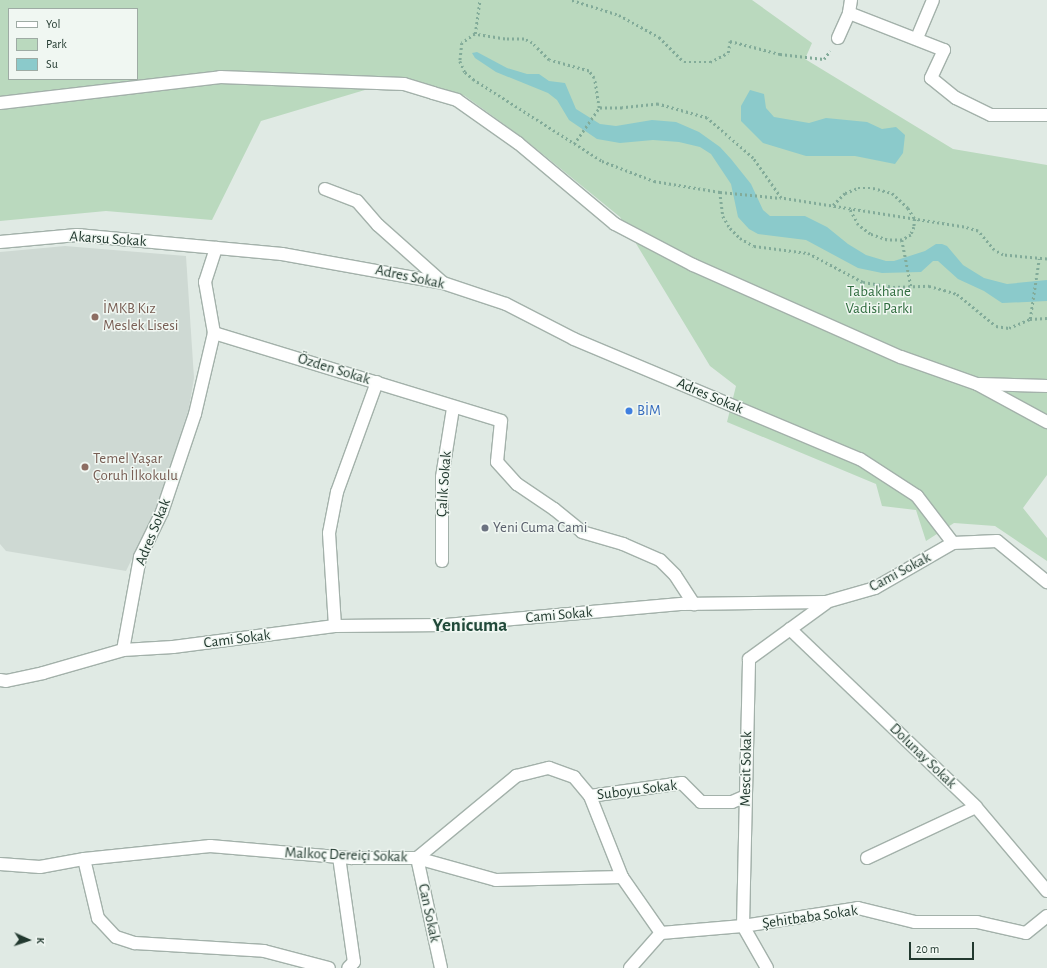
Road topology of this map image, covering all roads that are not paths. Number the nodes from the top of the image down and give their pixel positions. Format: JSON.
{"nodes":[{"id":1,"x":851,"y":0,"type":"edge"},
{"id":2,"x":933,"y":0,"type":"edge"},
{"id":3,"x":849,"y":13,"type":"junction"},
{"id":4,"x":838,"y":38,"type":"road end"},
{"id":5,"x":917,"y":38,"type":"junction"},
{"id":6,"x":0,"y":103,"type":"edge"},
{"id":7,"x":1047,"y":115,"type":"edge"},
{"id":8,"x":325,"y":189,"type":"dead end"},
{"id":9,"x":0,"y":242,"type":"edge"},
{"id":10,"x":216,"y":248,"type":"junction"},
{"id":11,"x":443,"y":283,"type":"junction"},
{"id":12,"x":214,"y":333,"type":"junction"},
{"id":13,"x":377,"y":382,"type":"junction"},
{"id":14,"x":977,"y":384,"type":"junction"},
{"id":15,"x":1047,"y":386,"type":"edge"},
{"id":16,"x":453,"y":408,"type":"junction"},
{"id":17,"x":1047,"y":422,"type":"edge"},
{"id":18,"x":953,"y":543,"type":"junction"},
{"id":19,"x":442,"y":561,"type":"dead end"},
{"id":20,"x":1047,"y":582,"type":"edge"},
{"id":21,"x":826,"y":602,"type":"junction"},
{"id":22,"x":694,"y":604,"type":"junction"},
{"id":23,"x":335,"y":626,"type":"junction"},
{"id":24,"x":790,"y":629,"type":"junction"},
{"id":25,"x":123,"y":650,"type":"junction"},
{"id":26,"x":2,"y":683,"type":"edge"},
{"id":27,"x":590,"y":796,"type":"junction"},
{"id":28,"x":746,"y":796,"type":"junction"},
{"id":29,"x":976,"y":807,"type":"junction"},
{"id":30,"x":340,"y":857,"type":"junction"},
{"id":31,"x":417,"y":858,"type":"junction"},
{"id":32,"x":867,"y":858,"type":"dead end"},
{"id":33,"x":84,"y":859,"type":"junction"},
{"id":34,"x":0,"y":864,"type":"edge"},
{"id":35,"x":622,"y":877,"type":"junction"},
{"id":36,"x":1047,"y":892,"type":"edge"},
{"id":37,"x":1047,"y":916,"type":"edge"},
{"id":38,"x":743,"y":926,"type":"junction"},
{"id":39,"x":661,"y":934,"type":"junction"},
{"id":40,"x":329,"y":968,"type":"edge"},
{"id":41,"x":348,"y":968,"type":"edge"},
{"id":42,"x":441,"y":968,"type":"edge"},
{"id":43,"x":630,"y":968,"type":"edge"},
{"id":44,"x":767,"y":968,"type":"edge"}],
"edges":[{"from":1,"to":3,"type":"street"},
{"from":2,"to":5,"type":"street"},
{"from":3,"to":4,"type":"street"},
{"from":3,"to":5,"type":"street"},
{"from":5,"to":7,"type":"street"},
{"from":6,"to":14,"type":"street"},
{"from":8,"to":11,"type":"street"},
{"from":9,"to":10,"type":"street","name":"Akarsu Sokak"},
{"from":10,"to":11,"type":"street","name":"Adres Sokak"},
{"from":10,"to":12,"type":"street","name":"Adres Sokak"},
{"from":11,"to":18,"type":"street","name":"Adres Sokak"},
{"from":12,"to":13,"type":"street","name":"Özden Sokak"},
{"from":12,"to":25,"type":"street","name":"Adres Sokak"},
{"from":13,"to":16,"type":"street","name":"Özden Sokak"},
{"from":13,"to":23,"type":"street"},
{"from":14,"to":15,"type":"street"},
{"from":14,"to":17,"type":"street"},
{"from":16,"to":19,"type":"street","name":"Çalık Sokak"},
{"from":16,"to":22,"type":"street","name":"Özden Sokak"},
{"from":18,"to":20,"type":"street","name":"Cami Sokak"},
{"from":18,"to":21,"type":"street","name":"Cami Sokak"},
{"from":21,"to":22,"type":"street","name":"Cami Sokak"},
{"from":21,"to":24,"type":"street","name":"Mescit Sokak"},
{"from":22,"to":23,"type":"street","name":"Cami Sokak"},
{"from":23,"to":25,"type":"street","name":"Cami Sokak"},
{"from":24,"to":28,"type":"street","name":"Mescit Sokak"},
{"from":24,"to":29,"type":"street","name":"Dolunay Sokak"},
{"from":25,"to":26,"type":"street","name":"Cami Sokak"},
{"from":27,"to":28,"type":"street","name":"Suboyu Sokak"},
{"from":27,"to":31,"type":"street","name":"Suboyu Sokak"},
{"from":27,"to":35,"type":"street"},
{"from":28,"to":38,"type":"street","name":"Mescit Sokak"},
{"from":29,"to":32,"type":"street"},
{"from":29,"to":36,"type":"street","name":"Dolunay Sokak"},
{"from":30,"to":31,"type":"street","name":"Malkoç Dereiçi Sokak"},
{"from":30,"to":33,"type":"street","name":"Malkoç Dereiçi Sokak"},
{"from":30,"to":41,"type":"street"},
{"from":31,"to":35,"type":"street","name":"Malkoç Dereiçi Sokak"},
{"from":31,"to":42,"type":"street","name":"Can Sokak"},
{"from":33,"to":34,"type":"street","name":"Malkoç Dereiçi Sokak"},
{"from":33,"to":40,"type":"street"},
{"from":35,"to":39,"type":"street"},
{"from":37,"to":38,"type":"street","name":"Şehitbaba Sokak"},
{"from":38,"to":39,"type":"street","name":"Şehitbaba Sokak"},
{"from":38,"to":44,"type":"street"},
{"from":39,"to":43,"type":"street"}]}
